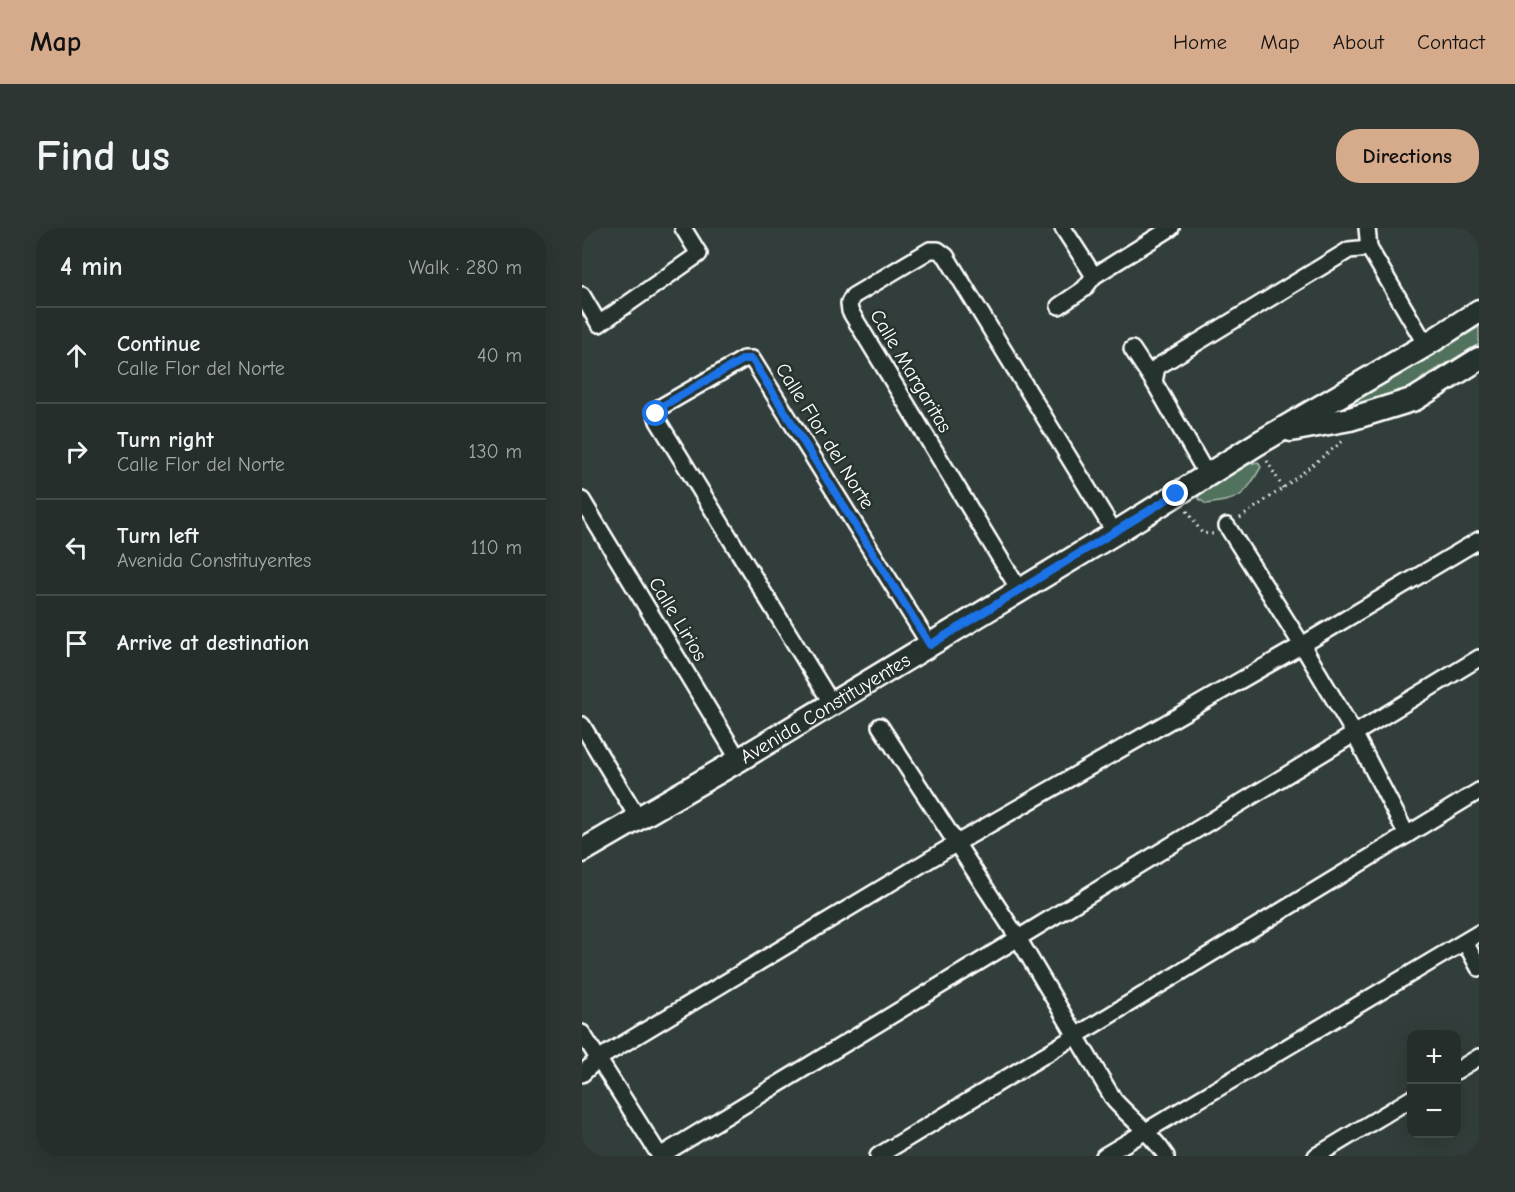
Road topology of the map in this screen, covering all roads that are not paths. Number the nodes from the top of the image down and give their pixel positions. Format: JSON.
{"nodes":[{"id":1,"x":682,"y":228,"type":"edge"},
{"id":2,"x":1063,"y":228,"type":"edge"},
{"id":3,"x":1171,"y":228,"type":"edge"},
{"id":4,"x":1367,"y":228,"type":"edge"},
{"id":5,"x":1369,"y":248,"type":"junction"},
{"id":6,"x":1094,"y":276,"type":"junction"},
{"id":7,"x":582,"y":296,"type":"edge"},
{"id":8,"x":1059,"y":306,"type":"dead end"},
{"id":9,"x":1479,"y":311,"type":"edge"},
{"id":10,"x":1426,"y":345,"type":"junction"},
{"id":11,"x":1132,"y":349,"type":"dead end"},
{"id":12,"x":1479,"y":359,"type":"edge"},
{"id":13,"x":1154,"y":382,"type":"junction"},
{"id":14,"x":1281,"y":431,"type":"junction"},
{"id":15,"x":1207,"y":475,"type":"junction"},
{"id":16,"x":582,"y":500,"type":"edge"},
{"id":17,"x":1227,"y":526,"type":"road end"},
{"id":18,"x":1115,"y":533,"type":"junction"},
{"id":19,"x":1479,"y":540,"type":"edge"},
{"id":20,"x":1020,"y":591,"type":"junction"},
{"id":21,"x":930,"y":645,"type":"junction"},
{"id":22,"x":1302,"y":645,"type":"junction"},
{"id":23,"x":1479,"y":658,"type":"edge"},
{"id":24,"x":832,"y":704,"type":"junction"},
{"id":25,"x":582,"y":725,"type":"edge"},
{"id":26,"x":880,"y":726,"type":"dead end"},
{"id":27,"x":1354,"y":734,"type":"junction"},
{"id":28,"x":739,"y":760,"type":"junction"},
{"id":29,"x":1479,"y":791,"type":"edge"},
{"id":30,"x":638,"y":818,"type":"junction"},
{"id":31,"x":1407,"y":835,"type":"junction"},
{"id":32,"x":957,"y":843,"type":"junction"},
{"id":33,"x":582,"y":851,"type":"edge"},
{"id":34,"x":1479,"y":933,"type":"edge"},
{"id":35,"x":1018,"y":938,"type":"junction"},
{"id":36,"x":1465,"y":942,"type":"junction"},
{"id":37,"x":1479,"y":968,"type":"edge"},
{"id":38,"x":582,"y":1033,"type":"edge"},
{"id":39,"x":1076,"y":1035,"type":"junction"},
{"id":40,"x":1479,"y":1057,"type":"edge"},
{"id":41,"x":598,"y":1059,"type":"junction"},
{"id":42,"x":1461,"y":1068,"type":"edge"},
{"id":43,"x":582,"y":1074,"type":"edge"},
{"id":44,"x":1407,"y":1101,"type":"edge"},
{"id":45,"x":1146,"y":1131,"type":"junction"},
{"id":46,"x":878,"y":1156,"type":"edge"},
{"id":47,"x":1104,"y":1156,"type":"edge"},
{"id":48,"x":1166,"y":1156,"type":"edge"},
{"id":49,"x":1316,"y":1156,"type":"edge"}],
"edges":[{"from":1,"to":7,"type":"street"},
{"from":2,"to":6,"type":"street"},
{"from":3,"to":6,"type":"street"},
{"from":4,"to":5,"type":"street"},
{"from":5,"to":10,"type":"street"},
{"from":5,"to":13,"type":"street"},
{"from":6,"to":8,"type":"street"},
{"from":9,"to":10,"type":"main road","name":"Avenida Constituyentes"},
{"from":10,"to":14,"type":"main road","name":"Avenida Constituyentes"},
{"from":11,"to":13,"type":"street"},
{"from":12,"to":14,"type":"main road","name":"Avenida Constituyentes"},
{"from":13,"to":15,"type":"street"},
{"from":14,"to":15,"type":"main road","name":"Avenida Constituyentes"},
{"from":15,"to":18,"type":"main road","name":"Avenida Constituyentes"},
{"from":16,"to":28,"type":"street","name":"Calle Lirios"},
{"from":17,"to":22,"type":"street"},
{"from":18,"to":20,"type":"main road","name":"Avenida Constituyentes"},
{"from":18,"to":20,"type":"street","name":"Calle Margaritas"},
{"from":19,"to":22,"type":"street"},
{"from":20,"to":21,"type":"main road","name":"Avenida Constituyentes"},
{"from":21,"to":24,"type":"main road","name":"Avenida Constituyentes"},
{"from":21,"to":24,"type":"street","name":"Calle Flor del Norte"},
{"from":22,"to":27,"type":"street"},
{"from":22,"to":32,"type":"street"},
{"from":23,"to":27,"type":"street"},
{"from":24,"to":28,"type":"main road","name":"Avenida Constituyentes"},
{"from":25,"to":30,"type":"street"},
{"from":26,"to":32,"type":"street"},
{"from":27,"to":31,"type":"street"},
{"from":27,"to":35,"type":"street"},
{"from":28,"to":30,"type":"main road","name":"Avenida Constituyentes"},
{"from":29,"to":31,"type":"street"},
{"from":30,"to":33,"type":"main road","name":"Avenida Constituyentes"},
{"from":31,"to":39,"type":"street"},
{"from":32,"to":35,"type":"street"},
{"from":32,"to":41,"type":"street"},
{"from":34,"to":36,"type":"street"},
{"from":35,"to":39,"type":"street"},
{"from":35,"to":41,"type":"street"},
{"from":36,"to":37,"type":"street"},
{"from":36,"to":45,"type":"street"},
{"from":38,"to":41,"type":"street"},
{"from":39,"to":45,"type":"street"},
{"from":39,"to":46,"type":"street"},
{"from":40,"to":42,"type":"street"},
{"from":41,"to":43,"type":"street"},
{"from":44,"to":49,"type":"street"},
{"from":45,"to":47,"type":"street"},
{"from":45,"to":48,"type":"street"}]}
